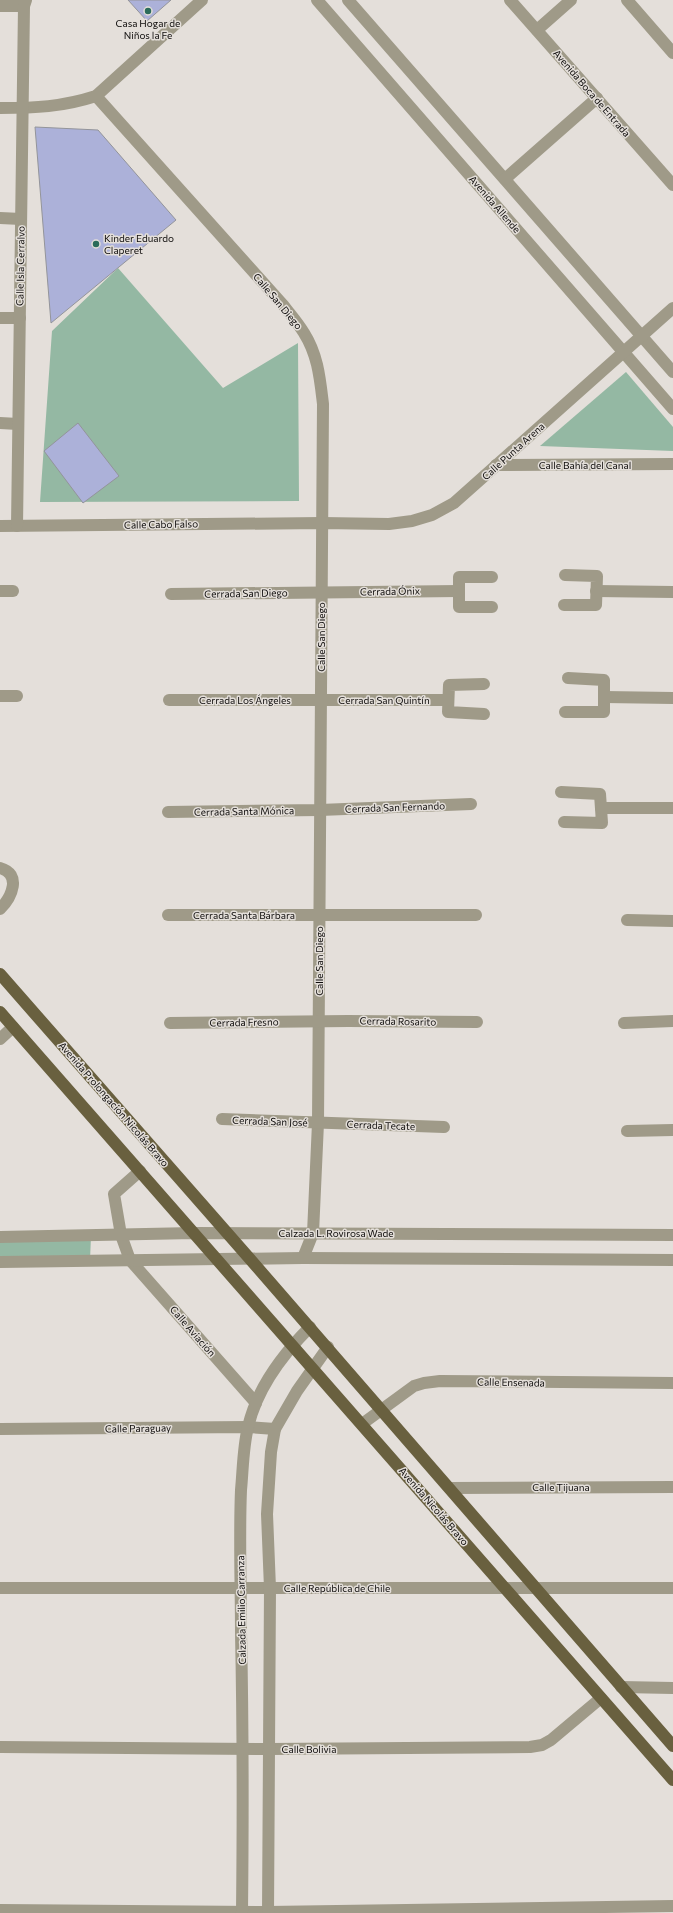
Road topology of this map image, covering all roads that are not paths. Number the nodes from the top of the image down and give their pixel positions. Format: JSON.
{"nodes":[{"id":1,"x":202,"y":0,"type":"edge"},
{"id":2,"x":317,"y":0,"type":"edge"},
{"id":3,"x":348,"y":0,"type":"edge"},
{"id":4,"x":510,"y":0,"type":"edge"},
{"id":5,"x":572,"y":0,"type":"edge"},
{"id":6,"x":627,"y":0,"type":"edge"},
{"id":7,"x":25,"y":3,"type":"edge"},
{"id":8,"x":0,"y":6,"type":"edge"},
{"id":9,"x":537,"y":30,"type":"junction"},
{"id":10,"x":673,"y":53,"type":"edge"},
{"id":11,"x":96,"y":96,"type":"junction"},
{"id":12,"x":597,"y":98,"type":"junction"},
{"id":13,"x":0,"y":108,"type":"edge"},
{"id":14,"x":22,"y":108,"type":"junction"},
{"id":15,"x":505,"y":180,"type":"junction"},
{"id":16,"x":673,"y":185,"type":"edge"},
{"id":17,"x":0,"y":218,"type":"edge"},
{"id":18,"x":21,"y":219,"type":"junction"},
{"id":19,"x":673,"y":308,"type":"edge"},
{"id":20,"x":0,"y":318,"type":"edge"},
{"id":21,"x":20,"y":318,"type":"junction"},
{"id":22,"x":642,"y":336,"type":"junction"},
{"id":23,"x":624,"y":352,"type":"junction"},
{"id":24,"x":673,"y":372,"type":"edge"},
{"id":25,"x":673,"y":408,"type":"edge"},
{"id":26,"x":0,"y":423,"type":"edge"},
{"id":27,"x":18,"y":424,"type":"junction"},
{"id":28,"x":673,"y":464,"type":"edge"},
{"id":29,"x":496,"y":465,"type":"junction"},
{"id":30,"x":322,"y":523,"type":"junction"},
{"id":31,"x":0,"y":526,"type":"edge"},
{"id":32,"x":17,"y":526,"type":"junction"},
{"id":33,"x":565,"y":575,"type":"dead end"},
{"id":34,"x":492,"y":577,"type":"dead end"},
{"id":35,"x":13,"y":591,"type":"dead end"},
{"id":36,"x":459,"y":591,"type":"junction"},
{"id":37,"x":596,"y":591,"type":"junction"},
{"id":38,"x":0,"y":592,"type":"edge"},
{"id":39,"x":321,"y":592,"type":"junction"},
{"id":40,"x":673,"y":592,"type":"edge"},
{"id":41,"x":171,"y":594,"type":"dead end"},
{"id":42,"x":564,"y":605,"type":"dead end"},
{"id":43,"x":492,"y":608,"type":"dead end"},
{"id":44,"x":568,"y":678,"type":"dead end"},
{"id":45,"x":484,"y":684,"type":"dead end"},
{"id":46,"x":0,"y":696,"type":"edge"},
{"id":47,"x":17,"y":696,"type":"dead end"},
{"id":48,"x":604,"y":697,"type":"junction"},
{"id":49,"x":673,"y":698,"type":"edge"},
{"id":50,"x":169,"y":700,"type":"dead end"},
{"id":51,"x":320,"y":700,"type":"junction"},
{"id":52,"x":448,"y":700,"type":"junction"},
{"id":53,"x":566,"y":712,"type":"dead end"},
{"id":54,"x":484,"y":714,"type":"dead end"},
{"id":55,"x":561,"y":792,"type":"dead end"},
{"id":56,"x":471,"y":804,"type":"dead end"},
{"id":57,"x":601,"y":808,"type":"junction"},
{"id":58,"x":673,"y":808,"type":"edge"},
{"id":59,"x":320,"y":810,"type":"junction"},
{"id":60,"x":168,"y":812,"type":"dead end"},
{"id":61,"x":564,"y":822,"type":"dead end"},
{"id":62,"x":0,"y":868,"type":"edge"},
{"id":63,"x":0,"y":908,"type":"edge"},
{"id":64,"x":168,"y":915,"type":"dead end"},
{"id":65,"x":319,"y":915,"type":"junction"},
{"id":66,"x":476,"y":915,"type":"dead end"},
{"id":67,"x":628,"y":920,"type":"dead end"},
{"id":68,"x":673,"y":921,"type":"edge"},
{"id":69,"x":0,"y":974,"type":"edge"},
{"id":70,"x":0,"y":1012,"type":"edge"},
{"id":71,"x":319,"y":1021,"type":"junction"},
{"id":72,"x":673,"y":1021,"type":"edge"},
{"id":73,"x":477,"y":1022,"type":"dead end"},
{"id":74,"x":624,"y":1022,"type":"dead end"},
{"id":75,"x":170,"y":1024,"type":"dead end"},
{"id":76,"x":13,"y":1027,"type":"junction"},
{"id":77,"x":0,"y":1039,"type":"edge"},
{"id":78,"x":222,"y":1119,"type":"dead end"},
{"id":79,"x":318,"y":1123,"type":"junction"},
{"id":80,"x":444,"y":1127,"type":"dead end"},
{"id":81,"x":673,"y":1130,"type":"edge"},
{"id":82,"x":627,"y":1131,"type":"dead end"},
{"id":83,"x":140,"y":1172,"type":"junction"},
{"id":84,"x":194,"y":1233,"type":"junction"},
{"id":85,"x":313,"y":1233,"type":"junction"},
{"id":86,"x":229,"y":1234,"type":"junction"},
{"id":87,"x":121,"y":1235,"type":"junction"},
{"id":88,"x":673,"y":1235,"type":"edge"},
{"id":89,"x":0,"y":1237,"type":"edge"},
{"id":90,"x":216,"y":1258,"type":"junction"},
{"id":91,"x":303,"y":1258,"type":"junction"},
{"id":92,"x":250,"y":1259,"type":"junction"},
{"id":93,"x":130,"y":1260,"type":"junction"},
{"id":94,"x":673,"y":1260,"type":"edge"},
{"id":95,"x":0,"y":1262,"type":"edge"},
{"id":96,"x":310,"y":1327,"type":"junction"},
{"id":97,"x":292,"y":1345,"type":"junction"},
{"id":98,"x":328,"y":1347,"type":"junction"},
{"id":99,"x":312,"y":1368,"type":"junction"},
{"id":100,"x":673,"y":1383,"type":"edge"},
{"id":101,"x":256,"y":1403,"type":"junction"},
{"id":102,"x":381,"y":1409,"type":"junction"},
{"id":103,"x":362,"y":1424,"type":"junction"},
{"id":104,"x":248,"y":1427,"type":"junction"},
{"id":105,"x":0,"y":1429,"type":"edge"},
{"id":106,"x":275,"y":1429,"type":"junction"},
{"id":107,"x":673,"y":1487,"type":"edge"},
{"id":108,"x":450,"y":1488,"type":"junction"},
{"id":109,"x":505,"y":1587,"type":"junction"},
{"id":110,"x":535,"y":1587,"type":"junction"},
{"id":111,"x":0,"y":1588,"type":"edge"},
{"id":112,"x":241,"y":1588,"type":"junction"},
{"id":113,"x":270,"y":1588,"type":"junction"},
{"id":114,"x":673,"y":1588,"type":"edge"},
{"id":115,"x":621,"y":1687,"type":"junction"},
{"id":116,"x":673,"y":1688,"type":"edge"},
{"id":117,"x":601,"y":1698,"type":"junction"},
{"id":118,"x":0,"y":1746,"type":"edge"},
{"id":119,"x":673,"y":1746,"type":"edge"},
{"id":120,"x":244,"y":1749,"type":"junction"},
{"id":121,"x":268,"y":1749,"type":"junction"},
{"id":122,"x":673,"y":1780,"type":"edge"},
{"id":123,"x":673,"y":1906,"type":"edge"},
{"id":124,"x":0,"y":1910,"type":"edge"},
{"id":125,"x":242,"y":1912,"type":"edge"},
{"id":126,"x":268,"y":1912,"type":"edge"}],
"edges":[{"from":1,"to":11,"type":"street"},
{"from":2,"to":23,"type":"street","name":"Avenida Allende"},
{"from":3,"to":15,"type":"street"},
{"from":4,"to":9,"type":"street","name":"Avenida Boca de Entrada"},
{"from":5,"to":9,"type":"street"},
{"from":6,"to":10,"type":"street"},
{"from":7,"to":8,"type":"street","name":"Calle Isla Cerralvo"},
{"from":7,"to":14,"type":"street","name":"Calle Isla Cerralvo"},
{"from":9,"to":12,"type":"street","name":"Avenida Boca de Entrada"},
{"from":11,"to":14,"type":"street"},
{"from":11,"to":30,"type":"street","name":"Calle San Diego"},
{"from":12,"to":15,"type":"street"},
{"from":12,"to":16,"type":"street","name":"Avenida Boca de Entrada"},
{"from":13,"to":14,"type":"street"},
{"from":14,"to":18,"type":"street","name":"Calle Isla Cerralvo"},
{"from":15,"to":22,"type":"street"},
{"from":17,"to":18,"type":"street"},
{"from":18,"to":21,"type":"street","name":"Calle Isla Cerralvo"},
{"from":19,"to":22,"type":"street","name":"Calle Punta Arena"},
{"from":20,"to":21,"type":"street"},
{"from":21,"to":27,"type":"street","name":"Calle Isla Cerralvo"},
{"from":22,"to":23,"type":"street","name":"Calle Punta Arena"},
{"from":22,"to":24,"type":"street"},
{"from":23,"to":25,"type":"street","name":"Avenida Allende"},
{"from":23,"to":29,"type":"street","name":"Calle Punta Arena"},
{"from":26,"to":27,"type":"street"},
{"from":27,"to":32,"type":"street","name":"Calle Isla Cerralvo"},
{"from":28,"to":29,"type":"street","name":"Calle Bahía del Canal"},
{"from":29,"to":30,"type":"street","name":"Calle Punta Arena"},
{"from":30,"to":32,"type":"street","name":"Calle Cabo Falso"},
{"from":30,"to":39,"type":"street","name":"Calle San Diego"},
{"from":31,"to":32,"type":"street","name":"Calle Cabo Falso"},
{"from":33,"to":37,"type":"street"},
{"from":34,"to":36,"type":"street"},
{"from":35,"to":38,"type":"street"},
{"from":36,"to":39,"type":"street","name":"Cerrada Ónix"},
{"from":36,"to":43,"type":"street"},
{"from":37,"to":40,"type":"street"},
{"from":37,"to":42,"type":"street"},
{"from":39,"to":41,"type":"street","name":"Cerrada San Diego"},
{"from":39,"to":51,"type":"street","name":"Calle San Diego"},
{"from":44,"to":48,"type":"street"},
{"from":45,"to":52,"type":"street"},
{"from":46,"to":47,"type":"street"},
{"from":48,"to":49,"type":"street"},
{"from":48,"to":53,"type":"street"},
{"from":50,"to":51,"type":"street","name":"Cerrada Los Ángeles"},
{"from":51,"to":52,"type":"street","name":"Cerrada San Quintín"},
{"from":51,"to":59,"type":"street","name":"Calle San Diego"},
{"from":52,"to":54,"type":"street"},
{"from":55,"to":57,"type":"street"},
{"from":56,"to":59,"type":"street","name":"Cerrada San Fernando"},
{"from":57,"to":58,"type":"street"},
{"from":57,"to":61,"type":"street"},
{"from":59,"to":60,"type":"street","name":"Cerrada Santa Mónica"},
{"from":59,"to":65,"type":"street","name":"Calle San Diego"},
{"from":62,"to":63,"type":"street"},
{"from":64,"to":65,"type":"street","name":"Cerrada Santa Bárbara"},
{"from":65,"to":66,"type":"street","name":"Cerrada Santa Bárbara"},
{"from":65,"to":71,"type":"street","name":"Calle San Diego"},
{"from":67,"to":68,"type":"street"},
{"from":69,"to":86,"type":"main road","name":"Avenida Prolongación Nicolás Bravo"},
{"from":70,"to":76,"type":"main road"},
{"from":71,"to":73,"type":"street","name":"Cerrada Rosarito"},
{"from":71,"to":75,"type":"street","name":"Cerrada Fresno"},
{"from":71,"to":79,"type":"street","name":"Calle San Diego"},
{"from":72,"to":74,"type":"street"},
{"from":76,"to":77,"type":"street"},
{"from":76,"to":83,"type":"main road"},
{"from":78,"to":79,"type":"street","name":"Cerrada San José"},
{"from":79,"to":80,"type":"street","name":"Cerrada Tecate"},
{"from":79,"to":85,"type":"street","name":"Calle San Diego"},
{"from":81,"to":82,"type":"street"},
{"from":83,"to":84,"type":"main road"},
{"from":83,"to":87,"type":"street"},
{"from":84,"to":86,"type":"street","name":"Calzada L. Rovirosa Wade"},
{"from":84,"to":87,"type":"street","name":"Calzada L. Rovirosa Wade"},
{"from":84,"to":90,"type":"main road","name":"Avenida Nicolás Bravo"},
{"from":85,"to":86,"type":"street","name":"Calzada L. Rovirosa Wade"},
{"from":85,"to":88,"type":"street","name":"Calzada L. Rovirosa Wade"},
{"from":85,"to":91,"type":"street","name":"Calle San Diego"},
{"from":86,"to":92,"type":"main road"},
{"from":87,"to":89,"type":"street","name":"Calzada L. Rovirosa Wade"},
{"from":87,"to":93,"type":"street"},
{"from":90,"to":92,"type":"street"},
{"from":90,"to":93,"type":"street"},
{"from":90,"to":97,"type":"main road","name":"Avenida Nicolás Bravo"},
{"from":91,"to":92,"type":"street"},
{"from":91,"to":94,"type":"street"},
{"from":92,"to":96,"type":"main road"},
{"from":93,"to":95,"type":"street"},
{"from":93,"to":101,"type":"street","name":"Calle Aviación"},
{"from":96,"to":97,"type":"street","name":"Calzada Emilio Carranza"},
{"from":96,"to":98,"type":"main road"},
{"from":97,"to":99,"type":"main road","name":"Avenida Nicolás Bravo"},
{"from":97,"to":101,"type":"street","name":"Calzada Emilio Carranza"},
{"from":98,"to":99,"type":"street"},
{"from":98,"to":102,"type":"main road"},
{"from":99,"to":103,"type":"main road","name":"Avenida Nicolás Bravo"},
{"from":99,"to":106,"type":"street"},
{"from":100,"to":102,"type":"street","name":"Calle Ensenada"},
{"from":101,"to":104,"type":"street","name":"Calzada Emilio Carranza"},
{"from":102,"to":103,"type":"street","name":"Calle Ensenada"},
{"from":102,"to":108,"type":"main road"},
{"from":103,"to":109,"type":"main road","name":"Avenida Nicolás Bravo"},
{"from":104,"to":105,"type":"street","name":"Calle Paraguay"},
{"from":104,"to":106,"type":"street","name":"Calle Paraguay"},
{"from":104,"to":112,"type":"street","name":"Calzada Emilio Carranza"},
{"from":106,"to":113,"type":"street"},
{"from":107,"to":108,"type":"street","name":"Calle Tijuana"},
{"from":108,"to":110,"type":"main road"},
{"from":109,"to":110,"type":"street","name":"Calle República de Chile"},
{"from":109,"to":113,"type":"street","name":"Calle República de Chile"},
{"from":109,"to":117,"type":"main road","name":"Avenida Nicolás Bravo"},
{"from":110,"to":114,"type":"street","name":"Calle República de Chile"},
{"from":110,"to":115,"type":"main road"},
{"from":111,"to":112,"type":"street","name":"Calle República de Chile"},
{"from":112,"to":113,"type":"street","name":"Calle República de Chile"},
{"from":112,"to":120,"type":"street","name":"Calzada Emilio Carranza"},
{"from":113,"to":121,"type":"street"},
{"from":115,"to":116,"type":"street"},
{"from":115,"to":119,"type":"main road"},
{"from":117,"to":121,"type":"street","name":"Calle Bolivia"},
{"from":117,"to":122,"type":"main road","name":"Avenida Nicolás Bravo"},
{"from":118,"to":120,"type":"street","name":"Calle Bolivia"},
{"from":120,"to":121,"type":"street","name":"Calle Bolivia"},
{"from":120,"to":125,"type":"street","name":"Calzada Emilio Carranza"},
{"from":121,"to":126,"type":"street"},
{"from":123,"to":126,"type":"street"},
{"from":124,"to":125,"type":"street"},
{"from":125,"to":126,"type":"street"}]}
